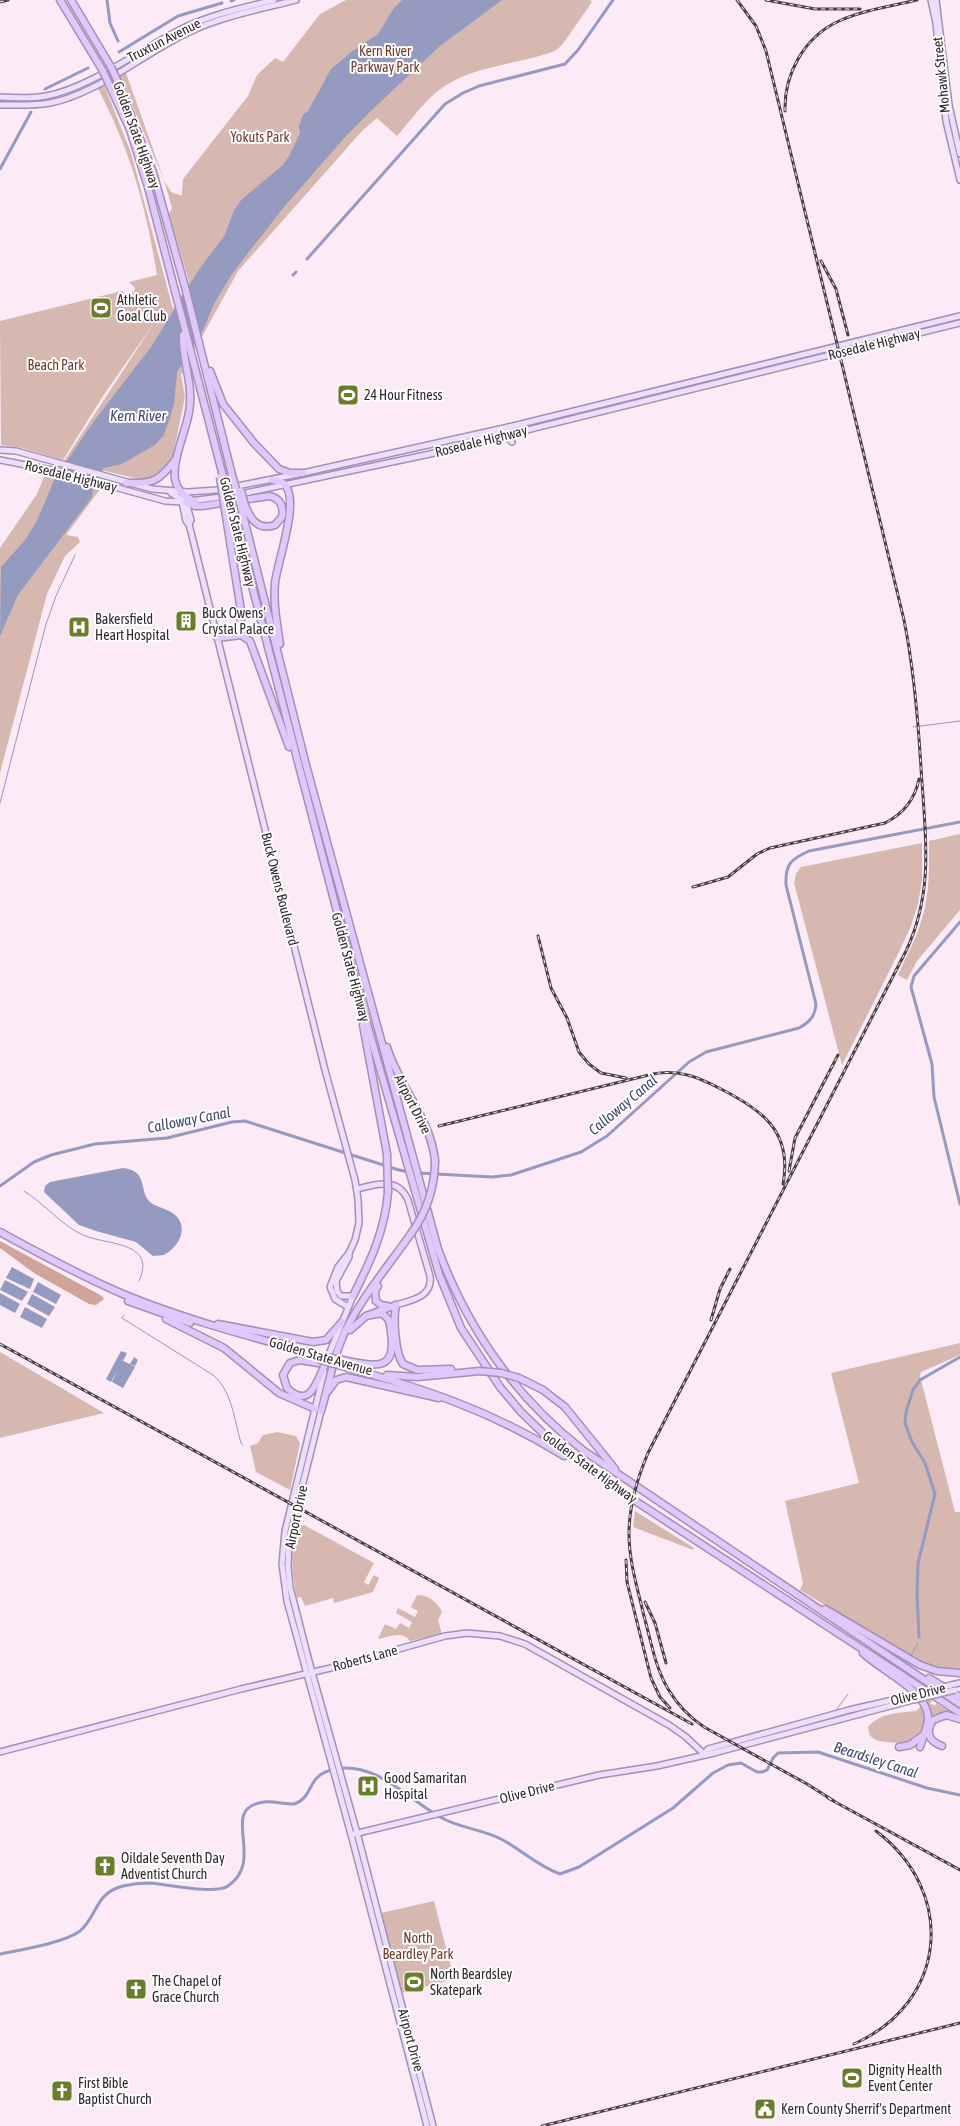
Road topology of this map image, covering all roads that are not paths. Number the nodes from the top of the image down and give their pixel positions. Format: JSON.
{"nodes":[{"id":1,"x":60,"y":0,"type":"edge"},
{"id":2,"x":71,"y":0,"type":"edge"},
{"id":3,"x":274,"y":0,"type":"edge"},
{"id":4,"x":296,"y":0,"type":"edge"},
{"id":5,"x":933,"y":0,"type":"edge"},
{"id":6,"x":179,"y":30,"type":"junction"},
{"id":7,"x":151,"y":54,"type":"junction"},
{"id":8,"x":0,"y":97,"type":"edge"},
{"id":9,"x":31,"y":98,"type":"junction"},
{"id":10,"x":0,"y":103,"type":"edge"},
{"id":11,"x":960,"y":154,"type":"edge"},
{"id":12,"x":960,"y":180,"type":"edge"},
{"id":13,"x":960,"y":316,"type":"edge"},
{"id":14,"x":960,"y":323,"type":"edge"},
{"id":15,"x":184,"y":326,"type":"junction"},
{"id":16,"x":200,"y":349,"type":"junction"},
{"id":17,"x":599,"y":405,"type":"junction"},
{"id":18,"x":592,"y":413,"type":"junction"},
{"id":19,"x":508,"y":427,"type":"junction"},
{"id":20,"x":512,"y":442,"type":"dead end"},
{"id":21,"x":462,"y":445,"type":"junction"},
{"id":22,"x":0,"y":450,"type":"edge"},
{"id":23,"x":177,"y":458,"type":"junction"},
{"id":24,"x":0,"y":460,"type":"edge"},
{"id":25,"x":303,"y":473,"type":"junction"},
{"id":26,"x":272,"y":480,"type":"junction"},
{"id":27,"x":126,"y":483,"type":"junction"},
{"id":28,"x":285,"y":485,"type":"junction"},
{"id":29,"x":184,"y":499,"type":"junction"},
{"id":30,"x":195,"y":501,"type":"joint"},
{"id":31,"x":243,"y":506,"type":"junction"},
{"id":32,"x":228,"y":510,"type":"junction"},
{"id":33,"x":217,"y":638,"type":"junction"},
{"id":34,"x":284,"y":675,"type":"junction"},
{"id":35,"x":298,"y":767,"type":"junction"},
{"id":36,"x":369,"y":994,"type":"junction"},
{"id":37,"x":358,"y":996,"type":"junction"},
{"id":38,"x":357,"y":1189,"type":"junction"},
{"id":39,"x":427,"y":1222,"type":"junction"},
{"id":40,"x":0,"y":1232,"type":"edge"},
{"id":41,"x":0,"y":1236,"type":"edge"},
{"id":42,"x":349,"y":1253,"type":"junction"},
{"id":43,"x":390,"y":1264,"type":"junction"},
{"id":44,"x":353,"y":1296,"type":"junction"},
{"id":45,"x":134,"y":1303,"type":"junction"},
{"id":46,"x":396,"y":1305,"type":"junction"},
{"id":47,"x":348,"y":1307,"type":"junction"},
{"id":48,"x":183,"y":1316,"type":"junction"},
{"id":49,"x":366,"y":1316,"type":"junction"},
{"id":50,"x":342,"y":1322,"type":"junction"},
{"id":51,"x":339,"y":1347,"type":"junction"},
{"id":52,"x":321,"y":1360,"type":"junction"},
{"id":53,"x":341,"y":1363,"type":"junction"},
{"id":54,"x":480,"y":1370,"type":"junction"},
{"id":55,"x":326,"y":1394,"type":"junction"},
{"id":56,"x":456,"y":1401,"type":"junction"},
{"id":57,"x":318,"y":1410,"type":"junction"},
{"id":58,"x":621,"y":1476,"type":"junction"},
{"id":59,"x":614,"y":1487,"type":"junction"},
{"id":60,"x":791,"y":1592,"type":"junction"},
{"id":61,"x":855,"y":1645,"type":"junction"},
{"id":62,"x":897,"y":1662,"type":"junction"},
{"id":63,"x":309,"y":1673,"type":"junction"},
{"id":64,"x":960,"y":1673,"type":"edge"},
{"id":65,"x":960,"y":1683,"type":"edge"},
{"id":66,"x":955,"y":1688,"type":"edge"},
{"id":67,"x":912,"y":1698,"type":"junction"},
{"id":68,"x":960,"y":1698,"type":"edge"},
{"id":69,"x":960,"y":1704,"type":"edge"},
{"id":70,"x":960,"y":1713,"type":"edge"},
{"id":71,"x":829,"y":1716,"type":"junction"},
{"id":72,"x":960,"y":1720,"type":"edge"},
{"id":73,"x":926,"y":1731,"type":"junction"},
{"id":74,"x":788,"y":1733,"type":"junction"},
{"id":75,"x":942,"y":1746,"type":"dead end"},
{"id":76,"x":921,"y":1747,"type":"dead end"},
{"id":77,"x":899,"y":1748,"type":"dead end"},
{"id":78,"x":0,"y":1752,"type":"edge"},
{"id":79,"x":704,"y":1754,"type":"junction"},
{"id":80,"x":354,"y":1834,"type":"junction"},
{"id":81,"x":427,"y":2126,"type":"edge"},
{"id":82,"x":433,"y":2126,"type":"edge"}],
"edges":[{"from":1,"to":15,"type":"highway","name":"Golden State Highway","bridge":true},
{"from":2,"to":16,"type":"highway","name":"Golden State Highway","bridge":true},
{"from":3,"to":6,"type":"main road","name":"Truxtun Avenue"},
{"from":4,"to":7,"type":"main road","name":"Truxtun Avenue"},
{"from":5,"to":11,"type":"main road","name":"Mohawk Street"},
{"from":5,"to":12,"type":"main road","name":"Mohawk Street"},
{"from":6,"to":7,"type":"main road"},
{"from":6,"to":9,"type":"main road","name":"Truxtun Avenue"},
{"from":7,"to":10,"type":"main road","name":"Truxtun Avenue"},
{"from":8,"to":9,"type":"main road","name":"Truxtun Avenue"},
{"from":9,"to":10,"type":"main road"},
{"from":13,"to":17,"type":"main road","name":"Rosedale Highway"},
{"from":14,"to":18,"type":"main road","name":"Rosedale Highway"},
{"from":15,"to":23,"type":"highway"},
{"from":15,"to":32,"type":"highway","name":"Golden State Highway","bridge":true},
{"from":16,"to":25,"type":"highway"},
{"from":16,"to":31,"type":"highway","name":"Golden State Highway","bridge":true},
{"from":17,"to":18,"type":"main road"},
{"from":17,"to":19,"type":"main road","name":"Rosedale Highway"},
{"from":18,"to":21,"type":"main road","name":"Rosedale Highway"},
{"from":19,"to":21,"type":"main road"},
{"from":19,"to":25,"type":"main road","name":"Rosedale Highway"},
{"from":20,"to":21,"type":"main road"},
{"from":21,"to":28,"type":"main road","name":"Rosedale Highway"},
{"from":22,"to":27,"type":"main road","name":"Rosedale Highway"},
{"from":23,"to":27,"type":"highway"},
{"from":23,"to":29,"type":"highway"},
{"from":24,"to":29,"type":"main road","name":"Rosedale Highway"},
{"from":25,"to":26,"type":"main road","name":"Rosedale Highway"},
{"from":26,"to":28,"type":"highway"},
{"from":26,"to":29,"type":"main road","name":"Rosedale Highway"},
{"from":27,"to":29,"type":"main road","name":"Rosedale Highway"},
{"from":28,"to":30,"type":"main road","name":"Rosedale Highway"},
{"from":28,"to":34,"type":"highway"},
{"from":29,"to":30,"type":"highway"},
{"from":29,"to":31,"type":"highway"},
{"from":29,"to":33,"type":"main road","name":"Buck Owens Boulevard"},
{"from":31,"to":34,"type":"highway","name":"Golden State Highway"},
{"from":32,"to":33,"type":"highway"},
{"from":32,"to":35,"type":"highway","name":"Golden State Highway"},
{"from":33,"to":35,"type":"highway"},
{"from":33,"to":38,"type":"main road","name":"Buck Owens Boulevard"},
{"from":34,"to":36,"type":"highway","name":"Golden State Highway"},
{"from":35,"to":37,"type":"highway","name":"Golden State Highway"},
{"from":36,"to":39,"type":"highway","name":"Golden State Highway"},
{"from":36,"to":43,"type":"highway","name":"Airport Drive","bridge":true},
{"from":37,"to":39,"type":"highway","name":"Golden State Highway"},
{"from":37,"to":44,"type":"highway","name":"Airport Drive","bridge":true},
{"from":38,"to":42,"type":"main road","name":"Buck Owens Boulevard"},
{"from":38,"to":46,"type":"main road"},
{"from":39,"to":58,"type":"highway","name":"Golden State Highway"},
{"from":39,"to":59,"type":"highway","name":"Golden State Highway"},
{"from":40,"to":48,"type":"highway","name":"Golden State Avenue"},
{"from":41,"to":45,"type":"highway","name":"Golden State Avenue"},
{"from":42,"to":44,"type":"main road","name":"Buck Owens Boulevard"},
{"from":42,"to":47,"type":"main road","name":"Buck Owens Boulevard"},
{"from":43,"to":46,"type":"highway"},
{"from":43,"to":51,"type":"highway","name":"Airport Drive"},
{"from":44,"to":47,"type":"main road","name":"Airport Drive"},
{"from":45,"to":52,"type":"highway","name":"Golden State Avenue"},
{"from":45,"to":57,"type":"highway"},
{"from":46,"to":49,"type":"highway"},
{"from":46,"to":54,"type":"highway"},
{"from":47,"to":50,"type":"main road","name":"Airport Drive"},
{"from":48,"to":50,"type":"highway"},
{"from":48,"to":52,"type":"highway","name":"Golden State Avenue"},
{"from":49,"to":51,"type":"highway"},
{"from":49,"to":53,"type":"highway"},
{"from":50,"to":52,"type":"main road","name":"Airport Drive"},
{"from":51,"to":55,"type":"highway","name":"Airport Drive"},
{"from":52,"to":52,"type":"highway"},
{"from":52,"to":53,"type":"highway","name":"Golden State Avenue","bridge":true},
{"from":52,"to":57,"type":"main road","name":"Airport Drive"},
{"from":53,"to":54,"type":"highway","name":"Golden State Avenue"},
{"from":53,"to":56,"type":"highway","name":"Golden State Avenue"},
{"from":54,"to":58,"type":"highway","bridge":true},
{"from":55,"to":56,"type":"highway"},
{"from":55,"to":57,"type":"highway","name":"Airport Drive"},
{"from":56,"to":59,"type":"highway","name":"Golden State Avenue"},
{"from":57,"to":63,"type":"main road","name":"Airport Drive"},
{"from":58,"to":60,"type":"highway","name":"Golden State Highway"},
{"from":59,"to":61,"type":"highway","name":"Golden State Highway"},
{"from":60,"to":62,"type":"highway","name":"Golden State Highway"},
{"from":60,"to":64,"type":"highway"},
{"from":61,"to":70,"type":"highway","name":"Golden State Highway"},
{"from":61,"to":73,"type":"highway"},
{"from":62,"to":68,"type":"highway"},
{"from":62,"to":69,"type":"highway","name":"Golden State Highway"},
{"from":63,"to":78,"type":"main road","name":"Roberts Lane"},
{"from":63,"to":79,"type":"main road","name":"Roberts Lane"},
{"from":63,"to":80,"type":"main road","name":"Airport Drive"},
{"from":65,"to":66,"type":"main road","name":"Olive Drive"},
{"from":66,"to":67,"type":"main road","name":"Olive Drive","bridge":true},
{"from":67,"to":71,"type":"main road","name":"Olive Drive"},
{"from":67,"to":74,"type":"main road","name":"Olive Drive"},
{"from":71,"to":74,"type":"main road"},
{"from":71,"to":79,"type":"main road","name":"Olive Drive"},
{"from":72,"to":73,"type":"highway"},
{"from":73,"to":75,"type":"highway"},
{"from":73,"to":76,"type":"highway"},
{"from":73,"to":77,"type":"highway"},
{"from":74,"to":79,"type":"main road","name":"Olive Drive"},
{"from":79,"to":80,"type":"main road","name":"Olive Drive"},
{"from":80,"to":81,"type":"main road","name":"Airport Drive"},
{"from":80,"to":82,"type":"main road","name":"Airport Drive"}]}
